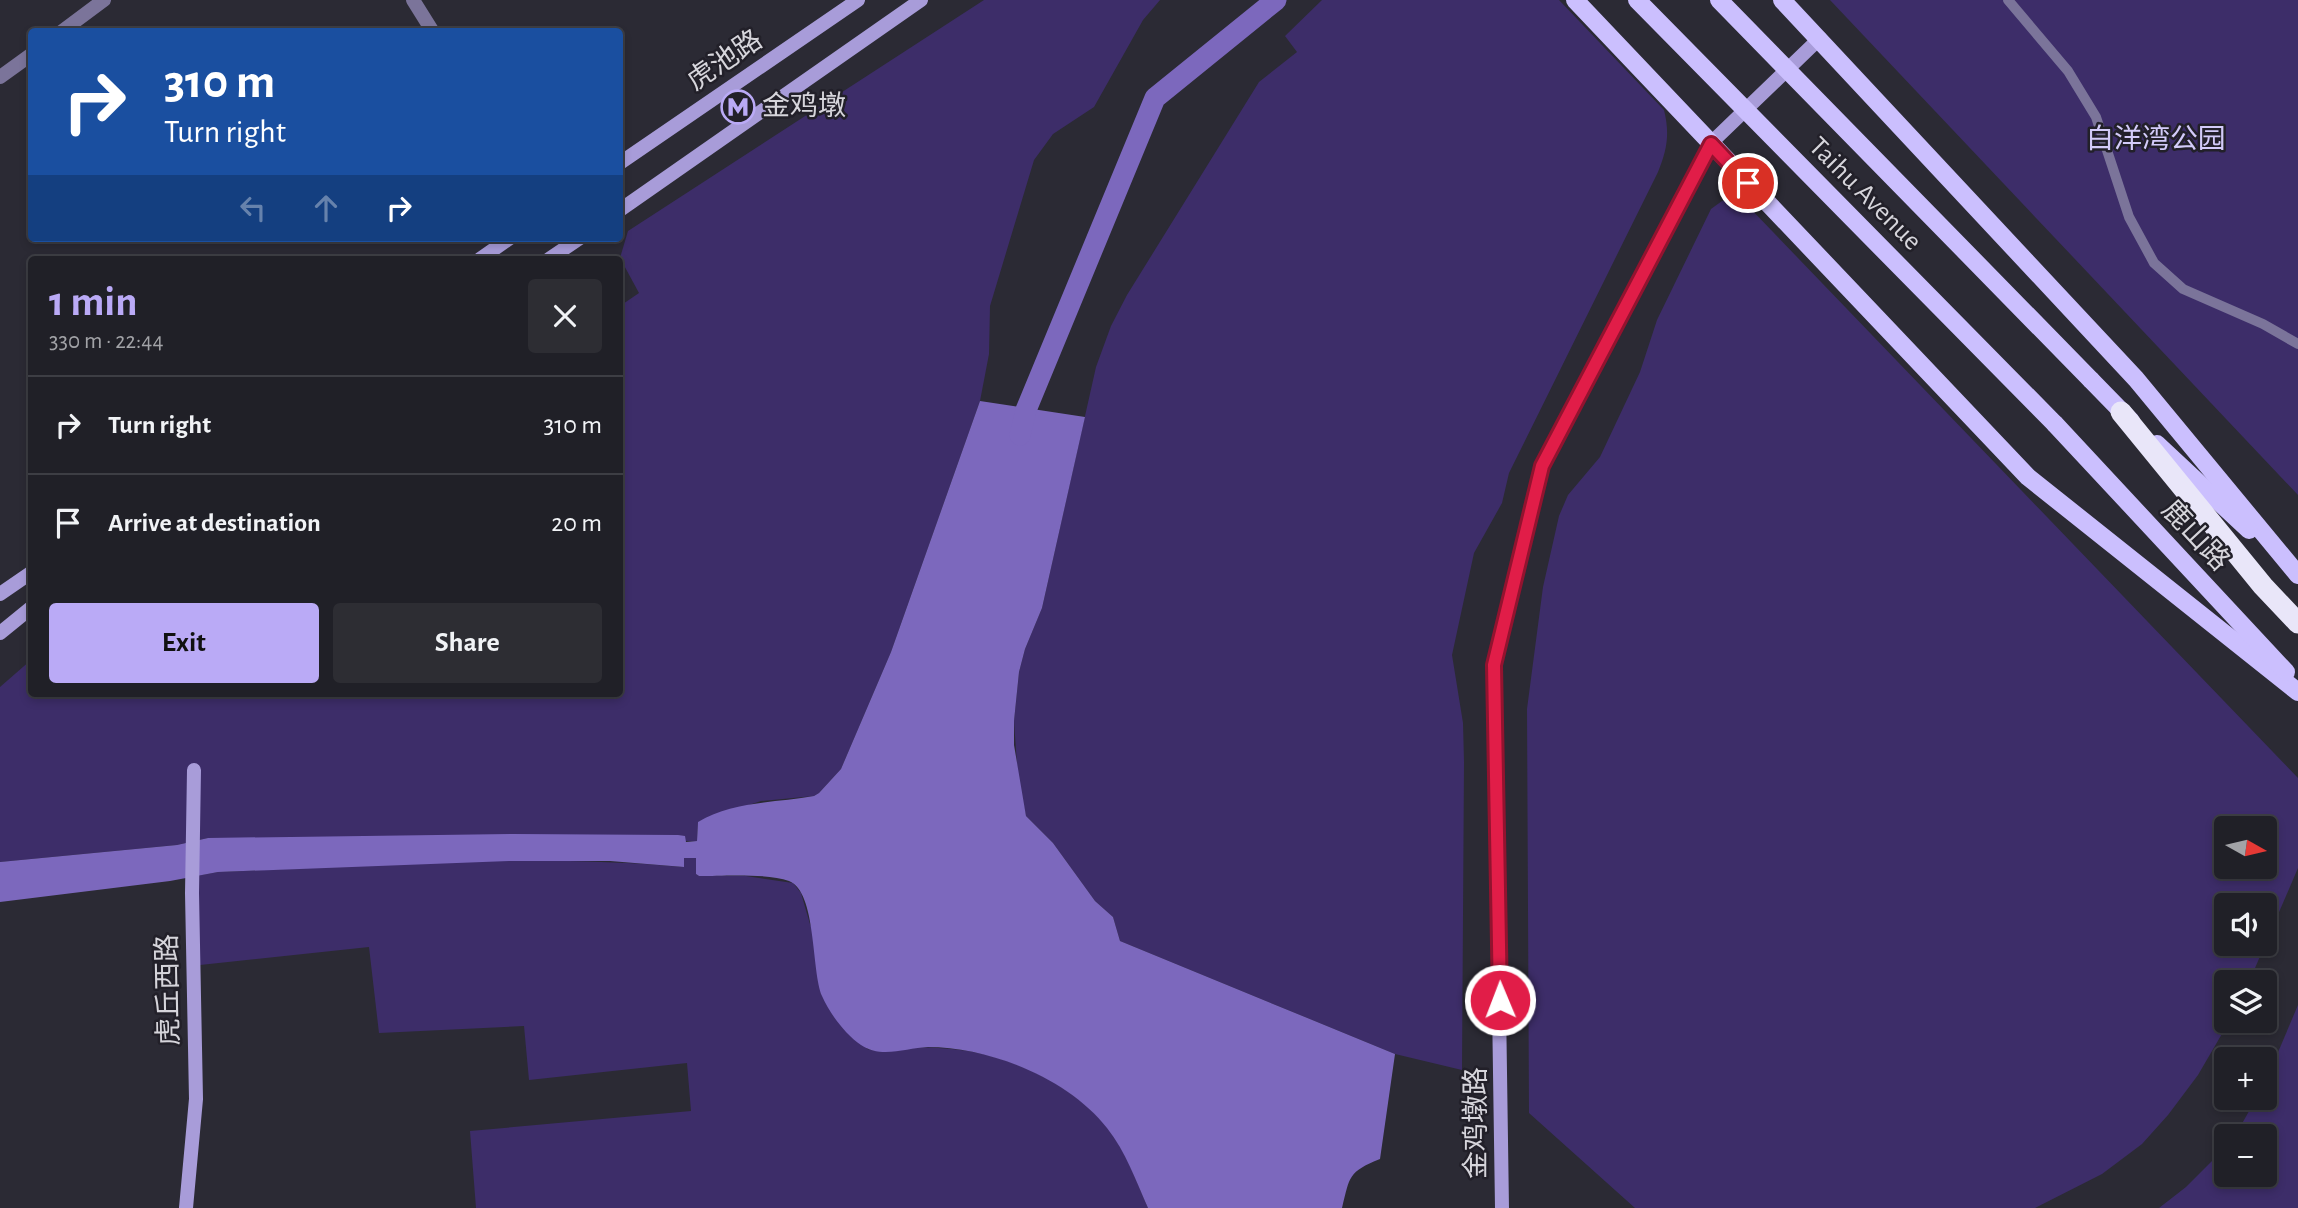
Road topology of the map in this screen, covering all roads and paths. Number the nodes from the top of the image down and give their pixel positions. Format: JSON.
{"nodes":[{"id":1,"x":104,"y":0,"type":"edge"},
{"id":2,"x":413,"y":0,"type":"edge"},
{"id":3,"x":858,"y":0,"type":"edge"},
{"id":4,"x":921,"y":0,"type":"edge"},
{"id":5,"x":1574,"y":0,"type":"edge"},
{"id":6,"x":1637,"y":0,"type":"edge"},
{"id":7,"x":1719,"y":0,"type":"edge"},
{"id":8,"x":1782,"y":0,"type":"edge"},
{"id":9,"x":2008,"y":0,"type":"edge"},
{"id":10,"x":66,"y":28,"type":"edge"},
{"id":11,"x":430,"y":28,"type":"edge"},
{"id":12,"x":1820,"y":38,"type":"junction"},
{"id":13,"x":28,"y":57,"type":"edge"},
{"id":14,"x":0,"y":78,"type":"edge"},
{"id":15,"x":1711,"y":144,"type":"junction"},
{"id":16,"x":623,"y":161,"type":"edge"},
{"id":17,"x":623,"y":208,"type":"edge"},
{"id":18,"x":504,"y":242,"type":"edge"},
{"id":19,"x":571,"y":242,"type":"edge"},
{"id":20,"x":484,"y":256,"type":"edge"},
{"id":21,"x":553,"y":256,"type":"edge"},
{"id":22,"x":2298,"y":344,"type":"edge"},
{"id":23,"x":2091,"y":380,"type":"joint"},
{"id":24,"x":2121,"y":412,"type":"junction"},
{"id":25,"x":2055,"y":424,"type":"joint"},
{"id":26,"x":28,"y":575,"type":"edge"},
{"id":27,"x":2298,"y":575,"type":"edge"},
{"id":28,"x":0,"y":594,"type":"edge"},
{"id":29,"x":28,"y":610,"type":"edge"},
{"id":30,"x":2298,"y":623,"type":"edge"},
{"id":31,"x":0,"y":633,"type":"edge"},
{"id":32,"x":2298,"y":685,"type":"edge"},
{"id":33,"x":2298,"y":692,"type":"edge"},
{"id":34,"x":194,"y":770,"type":"dead end"},
{"id":35,"x":186,"y":1208,"type":"edge"},
{"id":36,"x":1502,"y":1208,"type":"edge"}],
"edges":[{"from":1,"to":10,"type":"street"},
{"from":2,"to":11,"type":"street"},
{"from":3,"to":16,"type":"street","name":"虎池路"},
{"from":4,"to":17,"type":"street"},
{"from":5,"to":15,"type":"main road"},
{"from":6,"to":25,"type":"main road","name":"Taihu Avenue","bridge":true},
{"from":7,"to":23,"type":"main road","name":"Taihu Avenue","bridge":true},
{"from":8,"to":12,"type":"main road"},
{"from":9,"to":22,"type":"lane"},
{"from":12,"to":15,"type":"street","name":"金鸡墩路"},
{"from":12,"to":27,"type":"main road"},
{"from":13,"to":14,"type":"street"},
{"from":15,"to":33,"type":"main road"},
{"from":15,"to":36,"type":"street","name":"金鸡墩路"},
{"from":18,"to":20,"type":"street"},
{"from":19,"to":21,"type":"street"},
{"from":23,"to":24,"type":"main road","name":"鹿山路"},
{"from":24,"to":27,"type":"main road","name":"鹿山路"},
{"from":24,"to":30,"type":"highway"},
{"from":25,"to":32,"type":"main road","name":"鹿山路"},
{"from":26,"to":28,"type":"street"},
{"from":29,"to":31,"type":"street"},
{"from":34,"to":35,"type":"street","name":"虎丘西路"}]}
